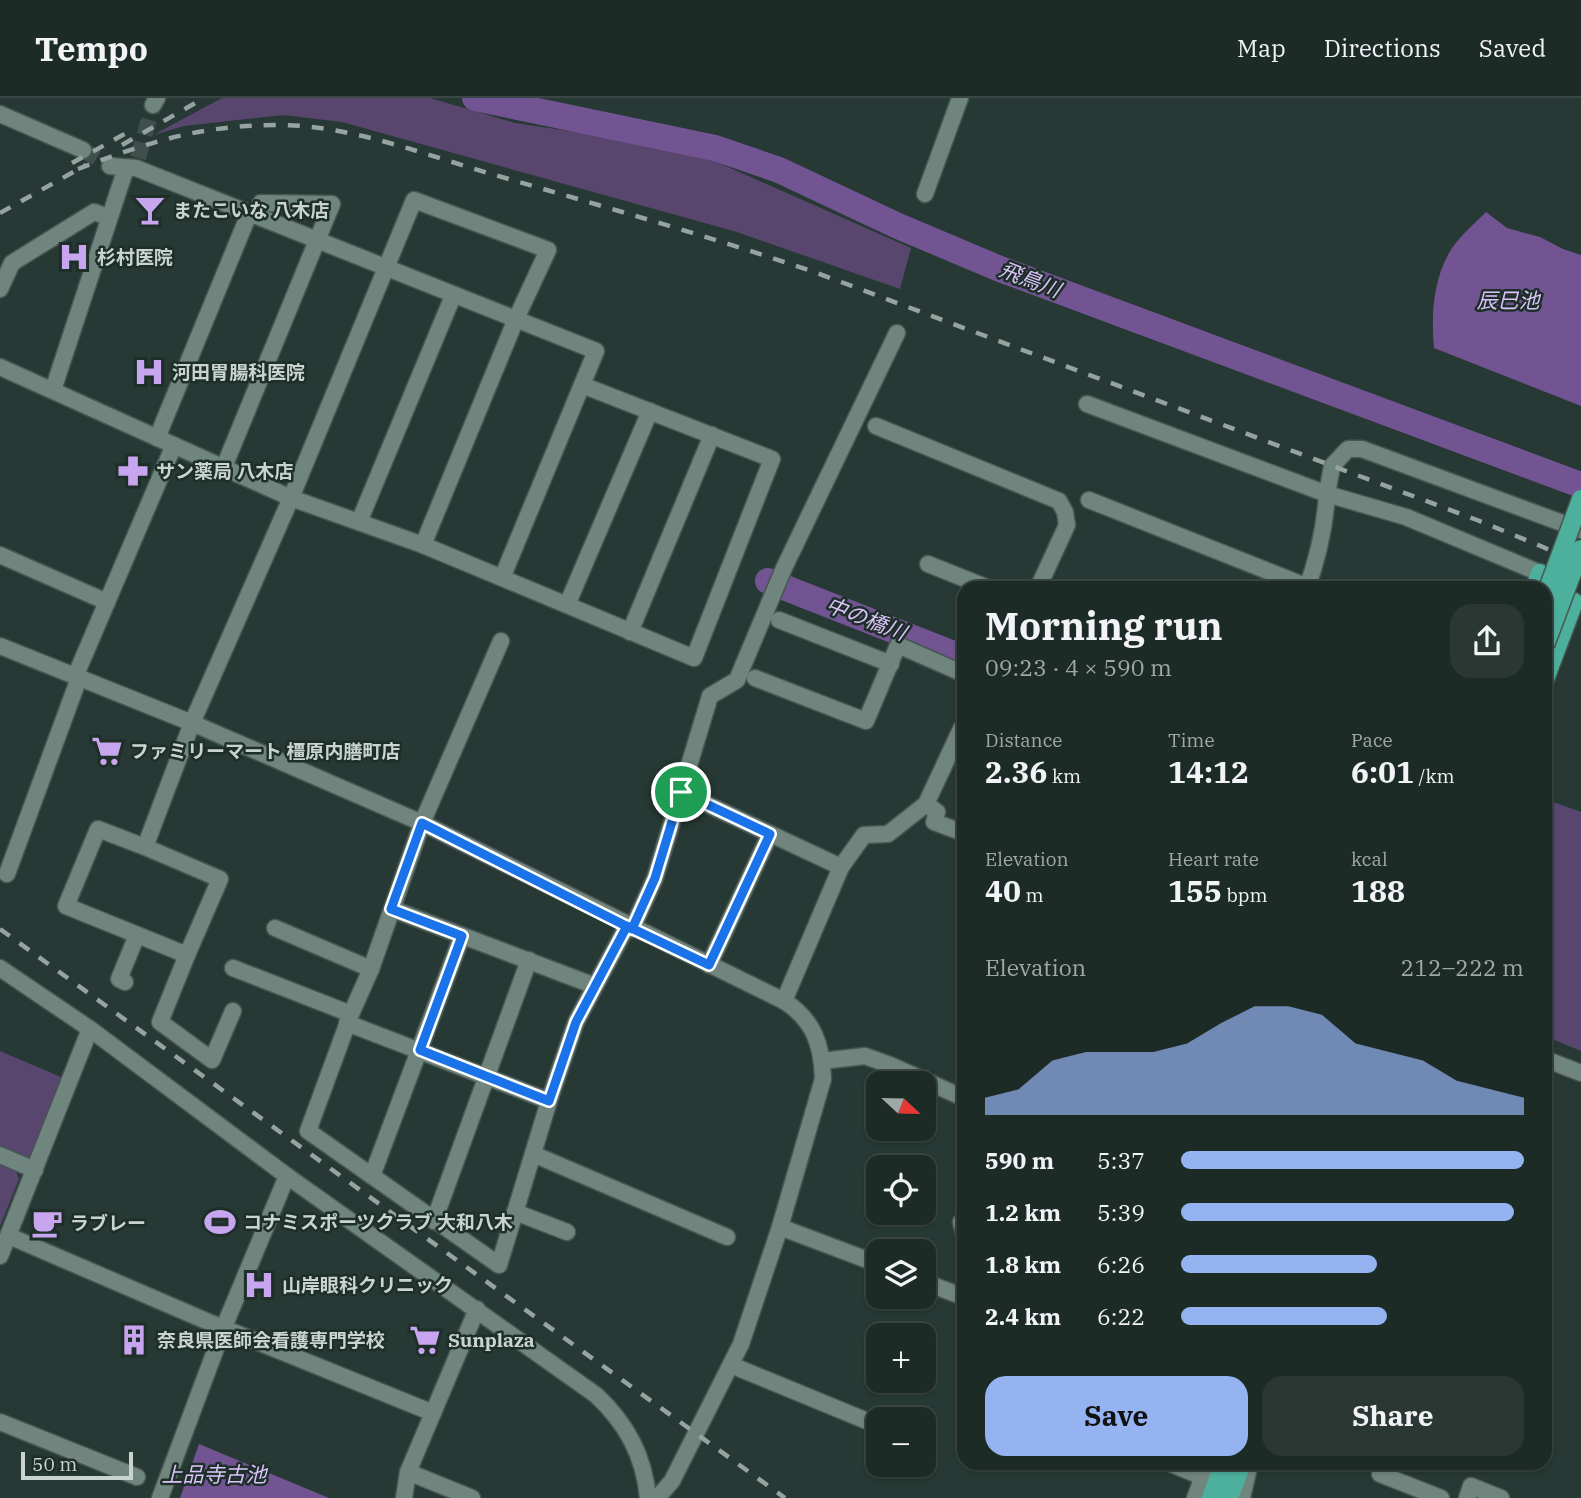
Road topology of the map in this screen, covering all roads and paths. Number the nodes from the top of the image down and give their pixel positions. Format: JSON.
{"nodes":[{"id":1,"x":960,"y":98,"type":"edge"},
{"id":2,"x":0,"y":114,"type":"edge"},
{"id":3,"x":83,"y":150,"type":"tunnel mouth"},
{"id":4,"x":925,"y":194,"type":"dead end"},
{"id":5,"x":253,"y":215,"type":"junction"},
{"id":6,"x":108,"y":217,"type":"junction"},
{"id":7,"x":316,"y":241,"type":"junction"},
{"id":8,"x":385,"y":268,"type":"junction"},
{"id":9,"x":0,"y":289,"type":"edge"},
{"id":10,"x":453,"y":296,"type":"junction"},
{"id":11,"x":516,"y":319,"type":"junction"},
{"id":12,"x":897,"y":333,"type":"dead end"},
{"id":13,"x":0,"y":367,"type":"edge"},
{"id":14,"x":582,"y":385,"type":"junction"},
{"id":15,"x":53,"y":390,"type":"junction"},
{"id":16,"x":1087,"y":404,"type":"dead end"},
{"id":17,"x":650,"y":411,"type":"junction"},
{"id":18,"x":876,"y":426,"type":"dead end"},
{"id":19,"x":712,"y":435,"type":"junction"},
{"id":20,"x":158,"y":438,"type":"junction"},
{"id":21,"x":174,"y":445,"type":"junction"},
{"id":22,"x":224,"y":467,"type":"junction"},
{"id":23,"x":1327,"y":494,"type":"junction"},
{"id":24,"x":291,"y":498,"type":"junction"},
{"id":25,"x":1581,"y":499,"type":"edge"},
{"id":26,"x":1089,"y":500,"type":"dead end"},
{"id":27,"x":359,"y":522,"type":"junction"},
{"id":28,"x":1581,"y":529,"type":"edge"},
{"id":29,"x":423,"y":545,"type":"junction"},
{"id":30,"x":1581,"y":549,"type":"edge"},
{"id":31,"x":0,"y":555,"type":"edge"},
{"id":32,"x":928,"y":564,"type":"dead end"},
{"id":33,"x":502,"y":578,"type":"junction"},
{"id":34,"x":1537,"y":580,"type":"edge"},
{"id":35,"x":970,"y":581,"type":"edge"},
{"id":36,"x":1041,"y":581,"type":"edge"},
{"id":37,"x":1293,"y":581,"type":"edge"},
{"id":38,"x":1310,"y":581,"type":"edge"},
{"id":39,"x":1551,"y":581,"type":"edge"},
{"id":40,"x":1552,"y":588,"type":"edge"},
{"id":41,"x":107,"y":602,"type":"junction"},
{"id":42,"x":1578,"y":603,"type":"edge"},
{"id":43,"x":567,"y":605,"type":"junction"},
{"id":44,"x":779,"y":620,"type":"dead end"},
{"id":45,"x":1552,"y":626,"type":"edge"},
{"id":46,"x":630,"y":632,"type":"junction"},
{"id":47,"x":501,"y":640,"type":"dead end"},
{"id":48,"x":1,"y":649,"type":"edge"},
{"id":49,"x":1552,"y":663,"type":"edge"},
{"id":50,"x":891,"y":664,"type":"junction"},
{"id":51,"x":957,"y":671,"type":"edge"},
{"id":52,"x":77,"y":678,"type":"junction"},
{"id":53,"x":755,"y":678,"type":"dead end"},
{"id":54,"x":192,"y":723,"type":"junction"},
{"id":55,"x":957,"y":738,"type":"edge"},
{"id":56,"x":681,"y":792,"type":"junction"},
{"id":57,"x":926,"y":804,"type":"junction"},
{"id":58,"x":422,"y":823,"type":"junction"},
{"id":59,"x":957,"y":830,"type":"edge"},
{"id":60,"x":770,"y":834,"type":"junction"},
{"id":61,"x":145,"y":847,"type":"junction"},
{"id":62,"x":841,"y":867,"type":"junction"},
{"id":63,"x":7,"y":874,"type":"dead end"},
{"id":64,"x":391,"y":909,"type":"junction"},
{"id":65,"x":630,"y":927,"type":"junction"},
{"id":66,"x":275,"y":928,"type":"dead end"},
{"id":67,"x":137,"y":935,"type":"junction"},
{"id":68,"x":462,"y":936,"type":"junction"},
{"id":69,"x":187,"y":956,"type":"junction"},
{"id":70,"x":529,"y":960,"type":"junction"},
{"id":71,"x":709,"y":965,"type":"junction"},
{"id":72,"x":0,"y":968,"type":"edge"},
{"id":73,"x":233,"y":968,"type":"dead end"},
{"id":74,"x":371,"y":969,"type":"junction"},
{"id":75,"x":125,"y":982,"type":"dead end"},
{"id":76,"x":595,"y":986,"type":"junction"},
{"id":77,"x":784,"y":1001,"type":"junction"},
{"id":78,"x":233,"y":1011,"type":"dead end"},
{"id":79,"x":349,"y":1019,"type":"junction"},
{"id":80,"x":90,"y":1029,"type":"junction"},
{"id":81,"x":420,"y":1050,"type":"junction"},
{"id":82,"x":822,"y":1061,"type":"junction"},
{"id":83,"x":1552,"y":1062,"type":"edge"},
{"id":84,"x":1581,"y":1073,"type":"edge"},
{"id":85,"x":487,"y":1076,"type":"junction"},
{"id":86,"x":957,"y":1095,"type":"edge"},
{"id":87,"x":549,"y":1101,"type":"junction"},
{"id":88,"x":533,"y":1154,"type":"junction"},
{"id":89,"x":0,"y":1156,"type":"edge"},
{"id":90,"x":35,"y":1170,"type":"junction"},
{"id":91,"x":287,"y":1176,"type":"junction"},
{"id":92,"x":372,"y":1177,"type":"junction"},
{"id":93,"x":515,"y":1212,"type":"junction"},
{"id":94,"x":434,"y":1221,"type":"junction"},
{"id":95,"x":780,"y":1227,"type":"junction"},
{"id":96,"x":567,"y":1232,"type":"dead end"},
{"id":97,"x":9,"y":1237,"type":"junction"},
{"id":98,"x":727,"y":1237,"type":"dead end"},
{"id":99,"x":0,"y":1256,"type":"edge"},
{"id":100,"x":866,"y":1259,"type":"edge"},
{"id":101,"x":936,"y":1286,"type":"edge"},
{"id":102,"x":957,"y":1294,"type":"edge"},
{"id":103,"x":477,"y":1309,"type":"junction"},
{"id":104,"x":224,"y":1327,"type":"junction"},
{"id":105,"x":731,"y":1365,"type":"junction"},
{"id":106,"x":433,"y":1412,"type":"junction"},
{"id":107,"x":866,"y":1421,"type":"edge"},
{"id":108,"x":0,"y":1422,"type":"edge"},
{"id":109,"x":1206,"y":1470,"type":"edge"},
{"id":110,"x":1221,"y":1470,"type":"edge"},
{"id":111,"x":1239,"y":1470,"type":"edge"},
{"id":112,"x":1248,"y":1470,"type":"edge"},
{"id":113,"x":408,"y":1472,"type":"junction"},
{"id":114,"x":1380,"y":1474,"type":"dead end"},
{"id":115,"x":137,"y":1477,"type":"dead end"},
{"id":116,"x":160,"y":1498,"type":"edge"},
{"id":117,"x":404,"y":1498,"type":"edge"},
{"id":118,"x":472,"y":1498,"type":"edge"},
{"id":119,"x":648,"y":1498,"type":"edge"},
{"id":120,"x":657,"y":1498,"type":"edge"},
{"id":121,"x":1195,"y":1498,"type":"edge"},
{"id":122,"x":1211,"y":1498,"type":"edge"},
{"id":123,"x":1229,"y":1498,"type":"edge"},
{"id":124,"x":1242,"y":1498,"type":"edge"},
{"id":125,"x":1441,"y":1498,"type":"edge"},
{"id":126,"x":1467,"y":1498,"type":"edge"},
{"id":127,"x":1501,"y":1498,"type":"edge"}],
"edges":[{"from":1,"to":4,"type":"street"},
{"from":2,"to":3,"type":"street"},
{"from":5,"to":6,"type":"street"},
{"from":5,"to":7,"type":"street"},
{"from":5,"to":7,"type":"street"},
{"from":5,"to":20,"type":"street"},
{"from":6,"to":9,"type":"street"},
{"from":6,"to":15,"type":"street"},
{"from":7,"to":8,"type":"street"},
{"from":7,"to":22,"type":"street"},
{"from":8,"to":10,"type":"street"},
{"from":8,"to":11,"type":"street"},
{"from":8,"to":24,"type":"street"},
{"from":10,"to":11,"type":"street"},
{"from":10,"to":27,"type":"street"},
{"from":11,"to":14,"type":"street"},
{"from":11,"to":29,"type":"street"},
{"from":12,"to":56,"type":"street"},
{"from":13,"to":15,"type":"street"},
{"from":14,"to":17,"type":"street"},
{"from":14,"to":33,"type":"street"},
{"from":15,"to":20,"type":"street"},
{"from":16,"to":23,"type":"street"},
{"from":17,"to":19,"type":"street"},
{"from":17,"to":43,"type":"street"},
{"from":18,"to":36,"type":"street"},
{"from":19,"to":46,"type":"street"},
{"from":19,"to":46,"type":"street"},
{"from":20,"to":21,"type":"street"},
{"from":21,"to":22,"type":"street"},
{"from":21,"to":41,"type":"street"},
{"from":22,"to":24,"type":"street"},
{"from":23,"to":28,"type":"street"},
{"from":23,"to":34,"type":"street"},
{"from":23,"to":38,"type":"street"},
{"from":24,"to":27,"type":"street"},
{"from":24,"to":54,"type":"street"},
{"from":25,"to":39,"type":"main road","bridge":true},
{"from":26,"to":37,"type":"street"},
{"from":27,"to":29,"type":"street"},
{"from":29,"to":33,"type":"street"},
{"from":30,"to":45,"type":"main road","bridge":true},
{"from":31,"to":41,"type":"street"},
{"from":32,"to":35,"type":"street"},
{"from":33,"to":43,"type":"street"},
{"from":40,"to":42,"type":"street"},
{"from":41,"to":52,"type":"street"},
{"from":42,"to":49,"type":"main road"},
{"from":43,"to":46,"type":"street"},
{"from":44,"to":50,"type":"street"},
{"from":47,"to":58,"type":"street"},
{"from":48,"to":52,"type":"street"},
{"from":50,"to":51,"type":"street"},
{"from":50,"to":53,"type":"street"},
{"from":52,"to":54,"type":"street"},
{"from":52,"to":63,"type":"street"},
{"from":54,"to":58,"type":"street"},
{"from":54,"to":61,"type":"street"},
{"from":55,"to":57,"type":"street"},
{"from":56,"to":60,"type":"street"},
{"from":56,"to":65,"type":"street"},
{"from":57,"to":59,"type":"street"},
{"from":57,"to":62,"type":"street"},
{"from":58,"to":64,"type":"street"},
{"from":58,"to":65,"type":"street"},
{"from":60,"to":62,"type":"street"},
{"from":60,"to":71,"type":"street"},
{"from":61,"to":67,"type":"street"},
{"from":61,"to":69,"type":"street"},
{"from":62,"to":77,"type":"street"},
{"from":64,"to":68,"type":"street"},
{"from":64,"to":74,"type":"street"},
{"from":65,"to":71,"type":"street"},
{"from":65,"to":76,"type":"street"},
{"from":66,"to":74,"type":"street"},
{"from":67,"to":69,"type":"street"},
{"from":67,"to":75,"type":"street"},
{"from":68,"to":70,"type":"street"},
{"from":68,"to":81,"type":"street"},
{"from":69,"to":78,"type":"street"},
{"from":70,"to":76,"type":"street"},
{"from":70,"to":85,"type":"street"},
{"from":71,"to":77,"type":"street"},
{"from":72,"to":80,"type":"street"},
{"from":73,"to":79,"type":"street"},
{"from":74,"to":79,"type":"street"},
{"from":76,"to":87,"type":"street"},
{"from":77,"to":82,"type":"street"},
{"from":79,"to":81,"type":"street"},
{"from":79,"to":92,"type":"street"},
{"from":80,"to":90,"type":"street"},
{"from":80,"to":91,"type":"street"},
{"from":81,"to":85,"type":"street"},
{"from":81,"to":92,"type":"street"},
{"from":82,"to":86,"type":"street"},
{"from":82,"to":95,"type":"street"},
{"from":83,"to":84,"type":"street"},
{"from":85,"to":87,"type":"street"},
{"from":85,"to":94,"type":"street"},
{"from":87,"to":88,"type":"street"},
{"from":88,"to":93,"type":"street"},
{"from":88,"to":98,"type":"street"},
{"from":89,"to":90,"type":"street"},
{"from":90,"to":97,"type":"street"},
{"from":91,"to":103,"type":"street"},
{"from":91,"to":104,"type":"street"},
{"from":92,"to":94,"type":"street"},
{"from":93,"to":94,"type":"street"},
{"from":93,"to":96,"type":"street"},
{"from":95,"to":100,"type":"street"},
{"from":95,"to":105,"type":"street"},
{"from":97,"to":99,"type":"street"},
{"from":97,"to":104,"type":"street"},
{"from":101,"to":102,"type":"street"},
{"from":103,"to":106,"type":"street"},
{"from":103,"to":119,"type":"street"},
{"from":104,"to":106,"type":"street"},
{"from":104,"to":116,"type":"street"},
{"from":105,"to":107,"type":"street"},
{"from":105,"to":120,"type":"street"},
{"from":106,"to":113,"type":"street"},
{"from":108,"to":115,"type":"street"},
{"from":109,"to":121,"type":"street"},
{"from":110,"to":122,"type":"main road"},
{"from":111,"to":123,"type":"main road"},
{"from":112,"to":124,"type":"street"},
{"from":113,"to":117,"type":"street"},
{"from":113,"to":118,"type":"street"},
{"from":114,"to":125,"type":"street"},
{"from":126,"to":127,"type":"street"}]}
